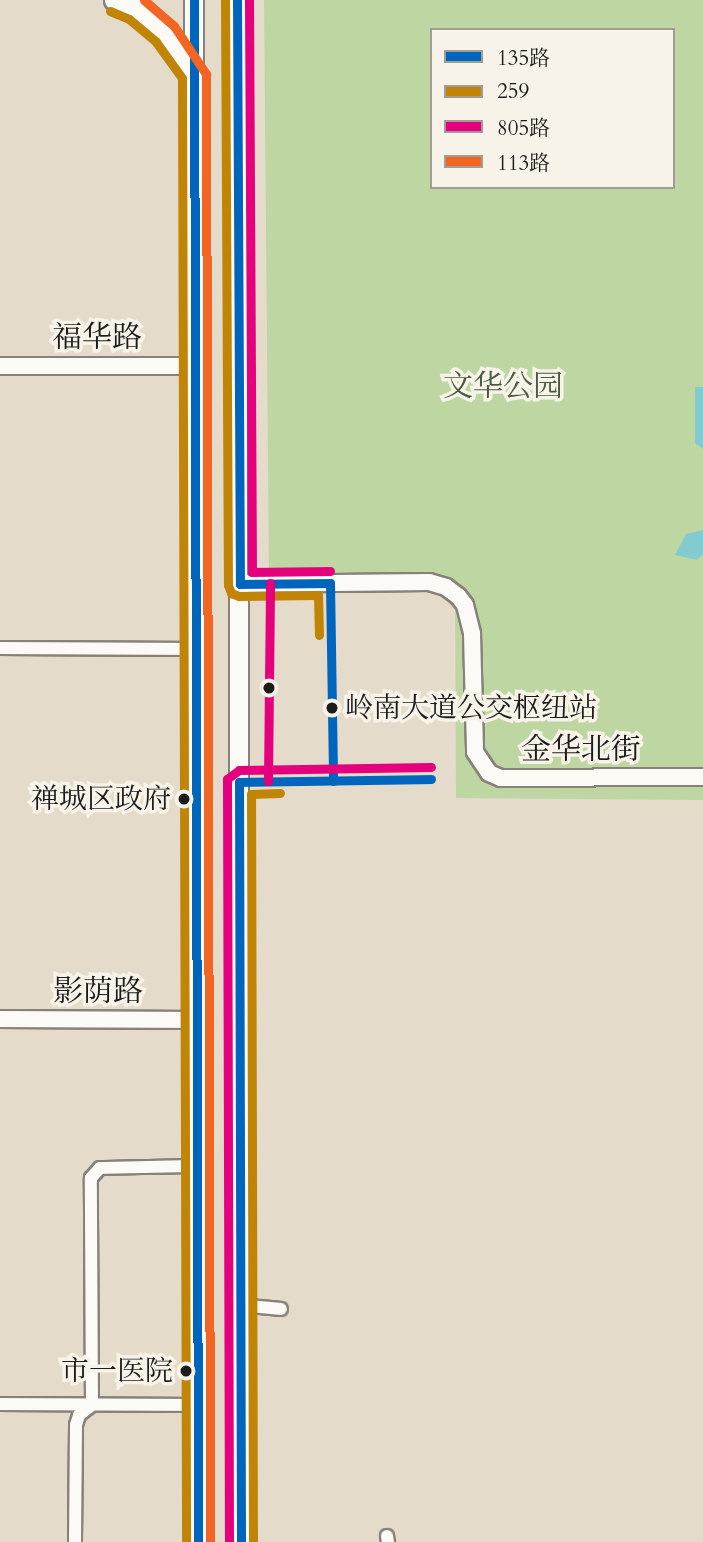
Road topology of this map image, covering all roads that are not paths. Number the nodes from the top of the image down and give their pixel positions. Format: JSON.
{"nodes":[{"id":1,"x":114,"y":0,"type":"edge"},
{"id":2,"x":194,"y":0,"type":"edge"},
{"id":3,"x":237,"y":0,"type":"edge"},
{"id":4,"x":194,"y":74,"type":"junction"},
{"id":5,"x":0,"y":366,"type":"edge"},
{"id":6,"x":195,"y":366,"type":"junction"},
{"id":7,"x":240,"y":584,"type":"junction"},
{"id":8,"x":0,"y":648,"type":"edge"},
{"id":9,"x":196,"y":649,"type":"junction"},
{"id":10,"x":703,"y":777,"type":"edge"},
{"id":11,"x":0,"y":1019,"type":"edge"},
{"id":12,"x":196,"y":1020,"type":"junction"},
{"id":13,"x":197,"y":1166,"type":"junction"},
{"id":14,"x":239,"y":1305,"type":"junction"},
{"id":15,"x":281,"y":1309,"type":"dead end"},
{"id":16,"x":0,"y":1404,"type":"edge"},
{"id":17,"x":92,"y":1404,"type":"junction"},
{"id":18,"x":197,"y":1405,"type":"junction"},
{"id":19,"x":75,"y":1542,"type":"edge"},
{"id":20,"x":198,"y":1542,"type":"edge"},
{"id":21,"x":241,"y":1542,"type":"edge"}],
"edges":[{"from":1,"to":4,"type":"main road"},
{"from":2,"to":4,"type":"main road"},
{"from":3,"to":7,"type":"main road"},
{"from":4,"to":6,"type":"main road"},
{"from":5,"to":6,"type":"street","name":"福华路"},
{"from":6,"to":9,"type":"main road"},
{"from":7,"to":10,"type":"street","name":"金华北街"},
{"from":7,"to":14,"type":"main road"},
{"from":8,"to":9,"type":"street"},
{"from":9,"to":12,"type":"main road"},
{"from":11,"to":12,"type":"street","name":"影荫路"},
{"from":12,"to":13,"type":"main road"},
{"from":13,"to":17,"type":"street"},
{"from":13,"to":18,"type":"main road"},
{"from":14,"to":15,"type":"street"},
{"from":14,"to":21,"type":"main road"},
{"from":16,"to":17,"type":"street"},
{"from":17,"to":18,"type":"street"},
{"from":17,"to":19,"type":"street"},
{"from":18,"to":20,"type":"main road"}]}
